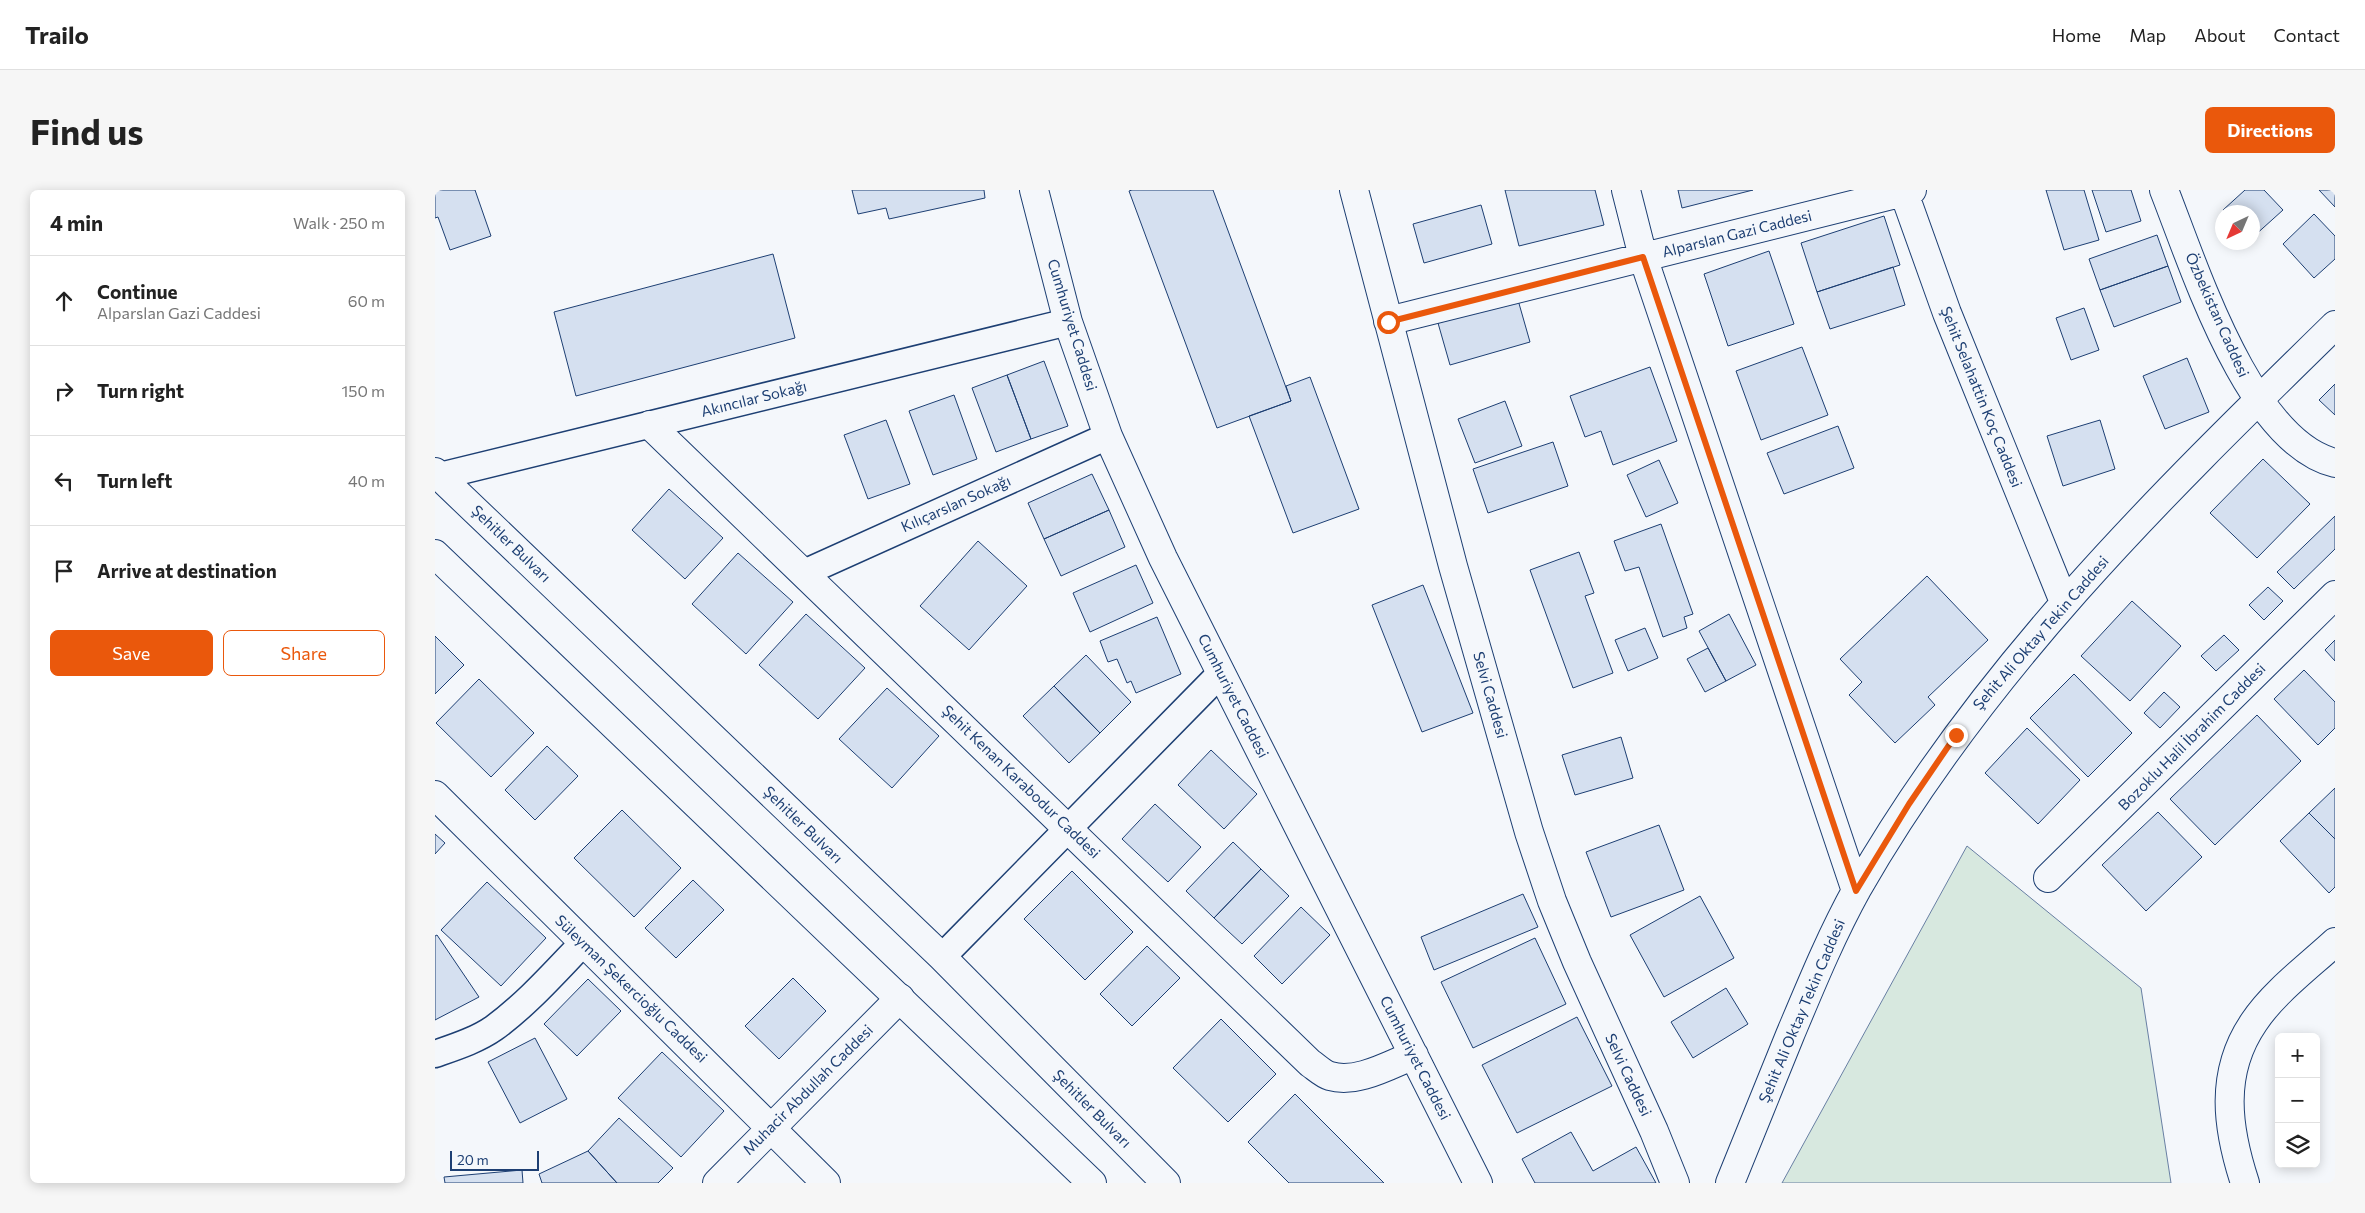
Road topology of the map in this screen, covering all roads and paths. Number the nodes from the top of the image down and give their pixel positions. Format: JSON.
{"nodes":[{"id":1,"x":1034,"y":190,"type":"edge"},
{"id":2,"x":1354,"y":190,"type":"edge"},
{"id":3,"x":1626,"y":190,"type":"edge"},
{"id":4,"x":2164,"y":190,"type":"edge"},
{"id":5,"x":1906,"y":191,"type":"edge"},
{"id":6,"x":1643,"y":257,"type":"junction"},
{"id":7,"x":1068,"y":322,"type":"junction"},
{"id":8,"x":1388,"y":322,"type":"junction"},
{"id":9,"x":2335,"y":325,"type":"edge"},
{"id":10,"x":2259,"y":400,"type":"junction"},
{"id":11,"x":650,"y":425,"type":"junction"},
{"id":12,"x":1108,"y":436,"type":"junction"},
{"id":13,"x":2335,"y":463,"type":"edge"},
{"id":14,"x":437,"y":474,"type":"edge"},
{"id":15,"x":437,"y":560,"type":"edge"},
{"id":16,"x":804,"y":573,"type":"junction"},
{"id":17,"x":2335,"y":595,"type":"edge"},
{"id":18,"x":2064,"y":602,"type":"junction"},
{"id":19,"x":1221,"y":673,"type":"junction"},
{"id":20,"x":435,"y":795,"type":"edge"},
{"id":21,"x":1068,"y":828,"type":"junction"},
{"id":22,"x":2048,"y":878,"type":"dead end"},
{"id":23,"x":1856,"y":891,"type":"junction"},
{"id":24,"x":2335,"y":942,"type":"edge"},
{"id":25,"x":583,"y":943,"type":"junction"},
{"id":26,"x":942,"y":957,"type":"junction"},
{"id":27,"x":900,"y":998,"type":"junction"},
{"id":28,"x":435,"y":1054,"type":"edge"},
{"id":29,"x":1414,"y":1055,"type":"junction"},
{"id":30,"x":771,"y":1126,"type":"junction"},
{"id":31,"x":717,"y":1183,"type":"edge"},
{"id":32,"x":827,"y":1183,"type":"edge"},
{"id":33,"x":1092,"y":1183,"type":"edge"},
{"id":34,"x":1166,"y":1183,"type":"edge"},
{"id":35,"x":1478,"y":1183,"type":"edge"},
{"id":36,"x":1675,"y":1183,"type":"edge"},
{"id":37,"x":1729,"y":1183,"type":"edge"},
{"id":38,"x":2245,"y":1183,"type":"edge"}],
"edges":[{"from":1,"to":7,"type":"street","name":"Cumhuriyet Caddesi"},
{"from":2,"to":8,"type":"street","name":"Selvi Caddesi"},
{"from":3,"to":6,"type":"street"},
{"from":4,"to":10,"type":"street","name":"Özbekistan Caddesi"},
{"from":5,"to":6,"type":"street","name":"Alparslan Gazi Caddesi"},
{"from":5,"to":18,"type":"street","name":"Şehit Selahattin Koç Caddesi"},
{"from":6,"to":8,"type":"street","name":"Alparslan Gazi Caddesi"},
{"from":6,"to":23,"type":"street"},
{"from":7,"to":11,"type":"street","name":"Akıncılar Sokağı"},
{"from":7,"to":12,"type":"street","name":"Cumhuriyet Caddesi"},
{"from":8,"to":36,"type":"street","name":"Selvi Caddesi"},
{"from":9,"to":10,"type":"street","name":"Şehit Ali Oktay Tekin Caddesi"},
{"from":10,"to":13,"type":"street","name":"Özbekistan Caddesi"},
{"from":10,"to":18,"type":"street","name":"Şehit Ali Oktay Tekin Caddesi"},
{"from":11,"to":14,"type":"street","name":"Akıncılar Sokağı"},
{"from":11,"to":16,"type":"street","name":"Şehit Kenan Karabodur Caddesi"},
{"from":12,"to":16,"type":"street","name":"Kılıçarslan Sokağı"},
{"from":12,"to":19,"type":"street","name":"Cumhuriyet Caddesi"},
{"from":14,"to":26,"type":"street","name":"Şehitler Bulvarı"},
{"from":15,"to":27,"type":"street"},
{"from":16,"to":21,"type":"street","name":"Şehit Kenan Karabodur Caddesi"},
{"from":17,"to":22,"type":"street","name":"Bozoklu Halil İbrahim Caddesi"},
{"from":18,"to":23,"type":"street","name":"Şehit Ali Oktay Tekin Caddesi"},
{"from":19,"to":21,"type":"street"},
{"from":19,"to":29,"type":"street","name":"Cumhuriyet Caddesi"},
{"from":20,"to":25,"type":"street","name":"Süleyman Şekercioğlu Caddesi"},
{"from":21,"to":26,"type":"street"},
{"from":21,"to":29,"type":"street","name":"Şehit Kenan Karabodur Caddesi"},
{"from":23,"to":37,"type":"street","name":"Şehit Ali Oktay Tekin Caddesi"},
{"from":24,"to":38,"type":"street"},
{"from":25,"to":28,"type":"street"},
{"from":25,"to":30,"type":"street","name":"Süleyman Şekercioğlu Caddesi"},
{"from":26,"to":34,"type":"street","name":"Şehitler Bulvarı"},
{"from":27,"to":30,"type":"street","name":"Muhacir Abdullah Caddesi"},
{"from":27,"to":33,"type":"street"},
{"from":29,"to":35,"type":"street","name":"Cumhuriyet Caddesi"},
{"from":30,"to":31,"type":"street","name":"Muhacir Abdullah Caddesi"},
{"from":30,"to":32,"type":"street","name":"Süleyman Şekercioğlu Caddesi"}]}
